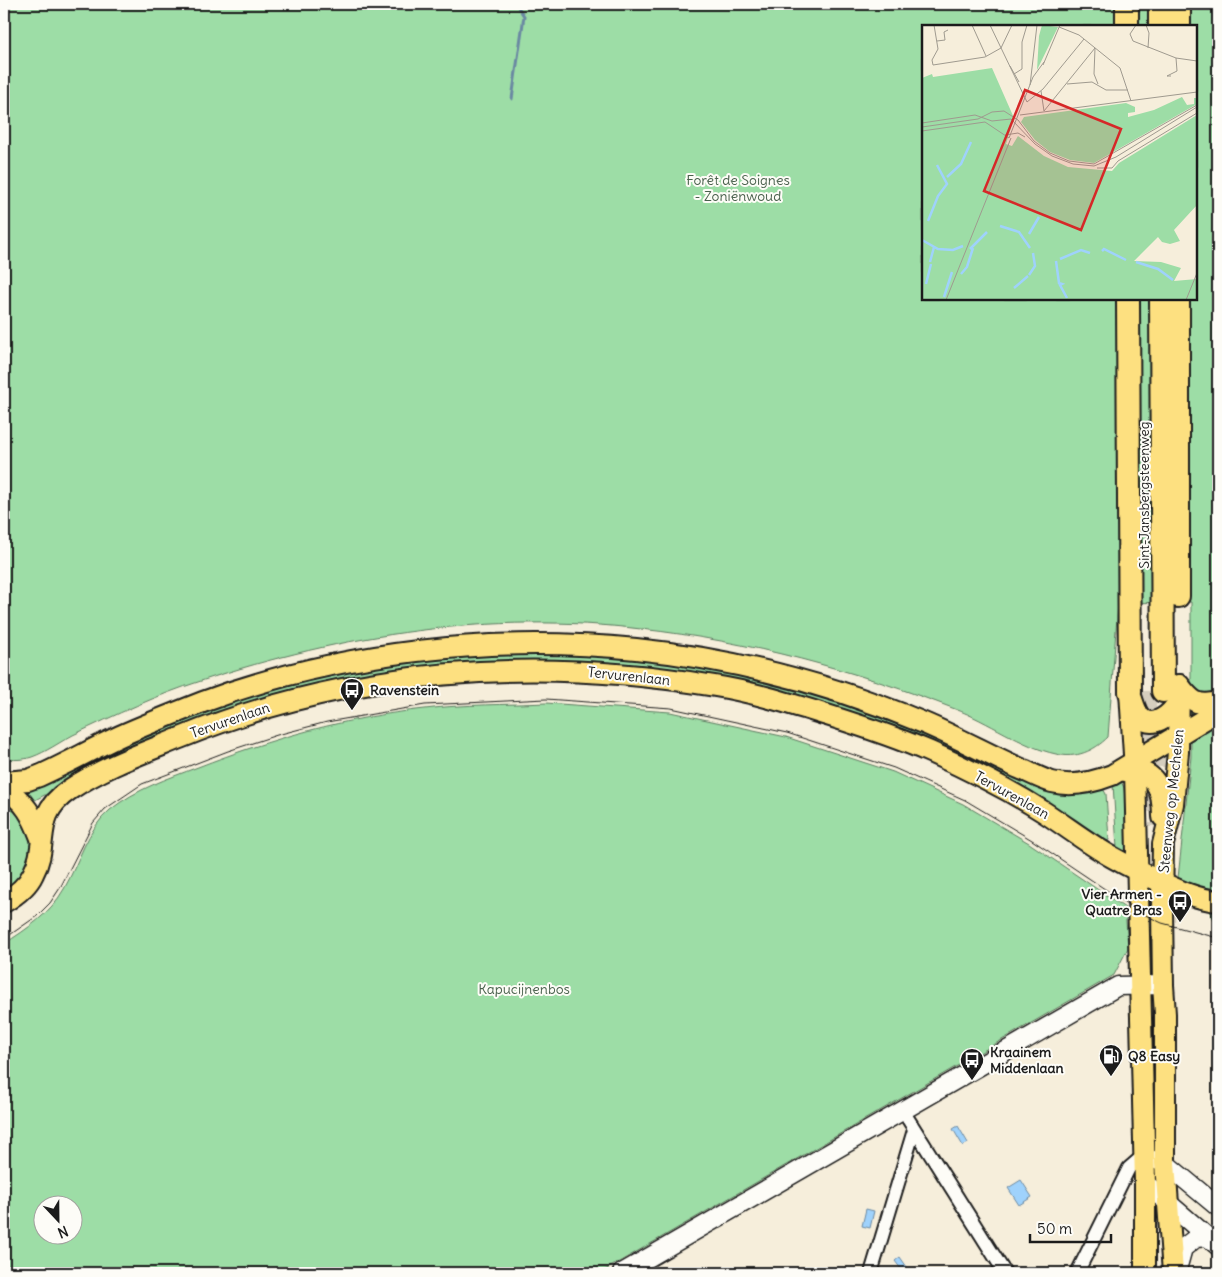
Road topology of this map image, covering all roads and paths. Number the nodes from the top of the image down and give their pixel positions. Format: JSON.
{"nodes":[{"id":1,"x":1127,"y":4,"type":"edge"},
{"id":2,"x":1143,"y":4,"type":"edge"},
{"id":3,"x":1160,"y":4,"type":"edge"},
{"id":4,"x":1179,"y":4,"type":"edge"},
{"id":5,"x":1127,"y":25,"type":"edge"},
{"id":6,"x":1143,"y":25,"type":"edge"},
{"id":7,"x":1160,"y":25,"type":"edge"},
{"id":8,"x":1179,"y":25,"type":"edge"},
{"id":9,"x":1128,"y":300,"type":"edge"},
{"id":10,"x":1144,"y":300,"type":"edge"},
{"id":11,"x":1161,"y":300,"type":"edge"},
{"id":12,"x":1178,"y":300,"type":"edge"},
{"id":13,"x":1159,"y":692,"type":"junction"},
{"id":14,"x":1218,"y":702,"type":"edge"},
{"id":15,"x":1218,"y":711,"type":"edge"},
{"id":16,"x":1179,"y":735,"type":"junction"},
{"id":17,"x":1135,"y":766,"type":"junction"},
{"id":18,"x":4,"y":782,"type":"edge"},
{"id":19,"x":4,"y":789,"type":"edge"},
{"id":20,"x":41,"y":838,"type":"junction"},
{"id":21,"x":1163,"y":844,"type":"junction"},
{"id":22,"x":1137,"y":871,"type":"junction"},
{"id":23,"x":1163,"y":883,"type":"junction"},
{"id":24,"x":1198,"y":898,"type":"junction"},
{"id":25,"x":1218,"y":901,"type":"edge"},
{"id":26,"x":4,"y":902,"type":"edge"},
{"id":27,"x":1162,"y":918,"type":"junction"},
{"id":28,"x":1140,"y":985,"type":"junction"},
{"id":29,"x":1163,"y":985,"type":"junction"},
{"id":30,"x":903,"y":1111,"type":"junction"},
{"id":31,"x":914,"y":1130,"type":"junction"},
{"id":32,"x":1144,"y":1155,"type":"junction"},
{"id":33,"x":1165,"y":1162,"type":"junction"},
{"id":34,"x":1145,"y":1183,"type":"junction"},
{"id":35,"x":1167,"y":1202,"type":"junction"},
{"id":36,"x":1218,"y":1208,"type":"edge"},
{"id":37,"x":1213,"y":1242,"type":"edge"},
{"id":38,"x":622,"y":1273,"type":"edge"},
{"id":39,"x":871,"y":1273,"type":"edge"},
{"id":40,"x":1005,"y":1273,"type":"edge"},
{"id":41,"x":1077,"y":1273,"type":"edge"},
{"id":42,"x":1145,"y":1273,"type":"edge"},
{"id":43,"x":1174,"y":1273,"type":"edge"}],
"edges":[{"from":1,"to":5,"type":"highway"},
{"from":2,"to":6,"type":"highway"},
{"from":3,"to":7,"type":"highway"},
{"from":4,"to":8,"type":"highway"},
{"from":9,"to":13,"type":"highway"},
{"from":10,"to":13,"type":"highway","name":"Sint-Jansbergsteenweg"},
{"from":11,"to":13,"type":"highway","name":"Sint-Jansbergsteenweg"},
{"from":12,"to":13,"type":"highway"},
{"from":13,"to":14,"type":"main road"},
{"from":13,"to":16,"type":"main road","name":"Steenweg op Mechelen"},
{"from":13,"to":17,"type":"main road","name":"Steenweg op Mechelen"},
{"from":15,"to":16,"type":"main road"},
{"from":16,"to":17,"type":"main road"},
{"from":16,"to":21,"type":"main road","name":"Steenweg op Mechelen"},
{"from":17,"to":18,"type":"main road","name":"Tervurenlaan"},
{"from":17,"to":21,"type":"main road"},
{"from":17,"to":22,"type":"main road","name":"Steenweg op Mechelen"},
{"from":19,"to":20,"type":"main road","name":"Tervurenlaan"},
{"from":20,"to":22,"type":"main road","name":"Tervurenlaan"},
{"from":20,"to":26,"type":"main road","name":"Tervurenlaan"},
{"from":21,"to":23,"type":"main road","name":"Steenweg op Mechelen"},
{"from":22,"to":23,"type":"main road","name":"Tervurenlaan"},
{"from":22,"to":28,"type":"main road","name":"Steenweg op Mechelen"},
{"from":23,"to":24,"type":"main road","name":"Tervurenlaan"},
{"from":23,"to":27,"type":"main road","name":"Steenweg op Mechelen"},
{"from":24,"to":25,"type":"main road","name":"Tervurenlaan"},
{"from":24,"to":27,"type":"main road"},
{"from":27,"to":29,"type":"main road","name":"Steenweg op Mechelen"},
{"from":28,"to":29,"type":"street"},
{"from":28,"to":30,"type":"street"},
{"from":28,"to":32,"type":"main road","name":"Steenweg op Mechelen"},
{"from":29,"to":33,"type":"main road","name":"Steenweg op Mechelen"},
{"from":30,"to":31,"type":"street"},
{"from":30,"to":38,"type":"street"},
{"from":31,"to":39,"type":"street"},
{"from":31,"to":40,"type":"street"},
{"from":32,"to":33,"type":"street"},
{"from":32,"to":34,"type":"main road","name":"Steenweg op Mechelen"},
{"from":32,"to":41,"type":"street"},
{"from":33,"to":35,"type":"main road","name":"Steenweg op Mechelen"},
{"from":33,"to":36,"type":"street"},
{"from":34,"to":35,"type":"street"},
{"from":34,"to":42,"type":"main road","name":"Steenweg op Mechelen"},
{"from":35,"to":37,"type":"street"},
{"from":35,"to":43,"type":"main road","name":"Steenweg op Mechelen"},
{"from":37,"to":43,"type":"street"}]}
